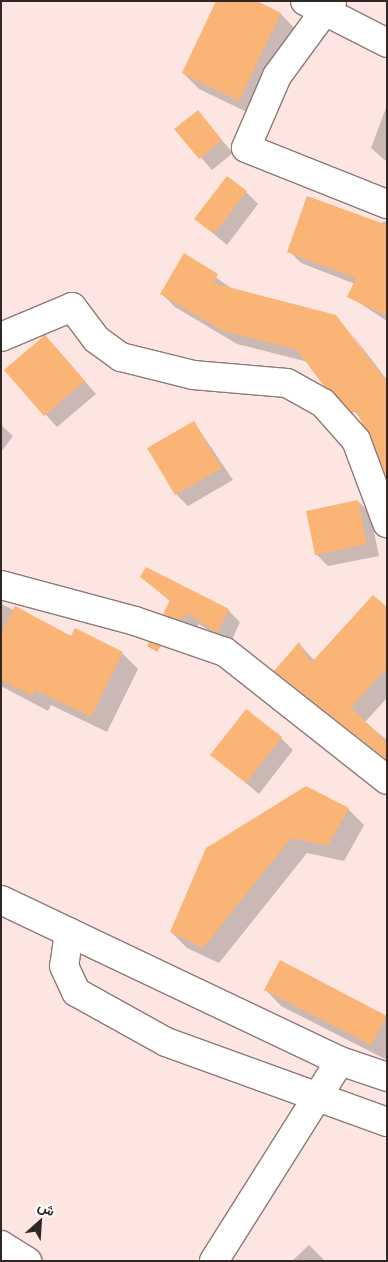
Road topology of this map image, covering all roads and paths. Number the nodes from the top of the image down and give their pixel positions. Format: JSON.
{"nodes":[{"id":1,"x":321,"y":4,"type":"edge"},
{"id":2,"x":387,"y":43,"type":"edge"},
{"id":3,"x":387,"y":204,"type":"edge"},
{"id":4,"x":1,"y":337,"type":"edge"},
{"id":5,"x":387,"y":523,"type":"edge"},
{"id":6,"x":1,"y":584,"type":"edge"},
{"id":7,"x":387,"y":780,"type":"edge"},
{"id":8,"x":1,"y":900,"type":"edge"},
{"id":9,"x":69,"y":932,"type":"junction"},
{"id":10,"x":340,"y":1061,"type":"junction"},
{"id":11,"x":387,"y":1077,"type":"edge"},
{"id":12,"x":316,"y":1098,"type":"junction"},
{"id":13,"x":387,"y":1122,"type":"edge"},
{"id":14,"x":1,"y":1245,"type":"edge"},
{"id":15,"x":27,"y":1261,"type":"edge"},
{"id":16,"x":214,"y":1261,"type":"edge"}],
"edges":[{"from":1,"to":2,"type":"street"},
{"from":1,"to":3,"type":"street"},
{"from":4,"to":5,"type":"street"},
{"from":6,"to":7,"type":"street"},
{"from":8,"to":9,"type":"street"},
{"from":9,"to":10,"type":"street"},
{"from":9,"to":12,"type":"street"},
{"from":10,"to":11,"type":"street"},
{"from":10,"to":12,"type":"street"},
{"from":12,"to":13,"type":"street"},
{"from":12,"to":16,"type":"street"},
{"from":14,"to":15,"type":"street"}]}
